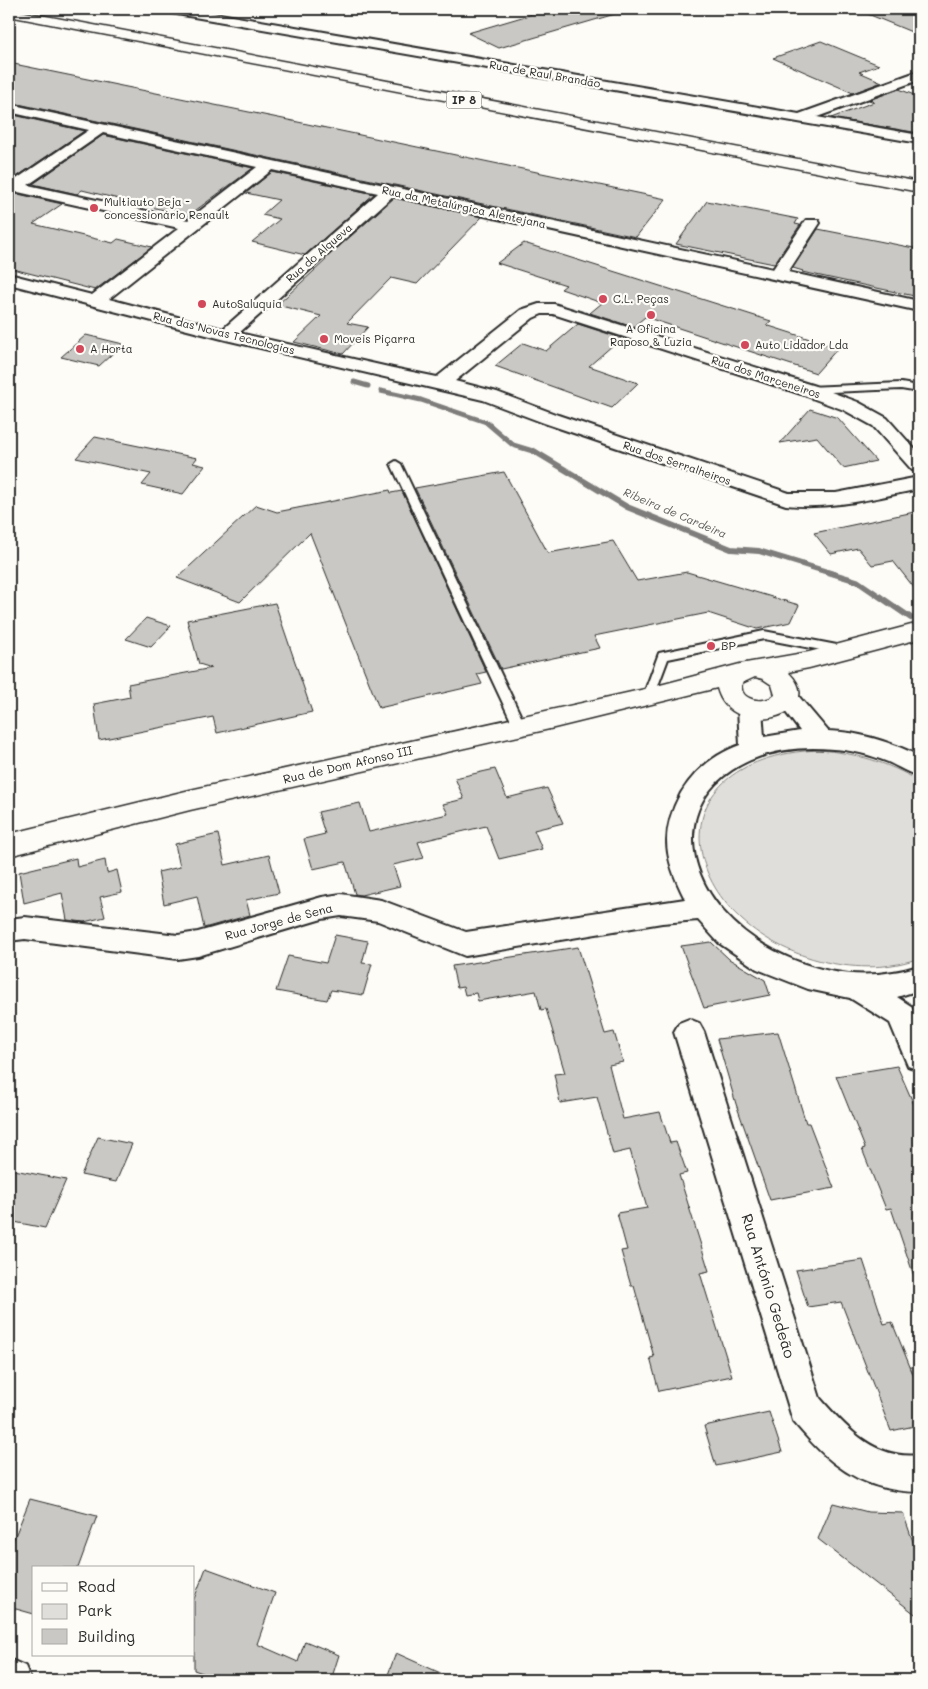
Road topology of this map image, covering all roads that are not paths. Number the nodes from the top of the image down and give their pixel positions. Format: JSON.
{"nodes":[{"id":1,"x":171,"y":9,"type":"edge"},
{"id":2,"x":9,"y":12,"type":"edge"},
{"id":3,"x":919,"y":75,"type":"edge"},
{"id":4,"x":9,"y":108,"type":"edge"},
{"id":5,"x":801,"y":118,"type":"junction"},
{"id":6,"x":101,"y":128,"type":"junction"},
{"id":7,"x":919,"y":139,"type":"edge"},
{"id":8,"x":270,"y":164,"type":"junction"},
{"id":9,"x":919,"y":187,"type":"edge"},
{"id":10,"x":12,"y":189,"type":"edge"},
{"id":11,"x":390,"y":191,"type":"junction"},
{"id":12,"x":812,"y":223,"type":"dead end"},
{"id":13,"x":192,"y":226,"type":"junction"},
{"id":14,"x":778,"y":275,"type":"junction"},
{"id":15,"x":9,"y":279,"type":"edge"},
{"id":16,"x":96,"y":301,"type":"junction"},
{"id":17,"x":919,"y":306,"type":"edge"},
{"id":18,"x":226,"y":335,"type":"junction"},
{"id":19,"x":440,"y":383,"type":"junction"},
{"id":20,"x":919,"y":389,"type":"edge"},
{"id":21,"x":808,"y":390,"type":"junction"},
{"id":22,"x":396,"y":464,"type":"dead end"},
{"id":23,"x":919,"y":466,"type":"edge"},
{"id":24,"x":919,"y":483,"type":"edge"},
{"id":25,"x":919,"y":631,"type":"edge"},
{"id":26,"x":842,"y":650,"type":"junction"},
{"id":27,"x":808,"y":660,"type":"junction"},
{"id":28,"x":743,"y":688,"type":"junction"},
{"id":29,"x":787,"y":694,"type":"junction"},
{"id":30,"x":649,"y":696,"type":"junction"},
{"id":31,"x":520,"y":727,"type":"junction"},
{"id":32,"x":820,"y":738,"type":"junction"},
{"id":33,"x":752,"y":748,"type":"junction"},
{"id":34,"x":919,"y":767,"type":"edge"},
{"id":35,"x":9,"y":845,"type":"edge"},
{"id":36,"x":686,"y":876,"type":"junction"},
{"id":37,"x":703,"y":908,"type":"junction"},
{"id":38,"x":662,"y":912,"type":"junction"},
{"id":39,"x":9,"y":930,"type":"edge"},
{"id":40,"x":919,"y":978,"type":"edge"},
{"id":41,"x":858,"y":988,"type":"junction"},
{"id":42,"x":689,"y":1032,"type":"dead end"},
{"id":43,"x":919,"y":1057,"type":"edge"},
{"id":44,"x":919,"y":1473,"type":"edge"}],
"edges":[{"from":1,"to":5,"type":"street","name":"Rua de Raul Brandão"},
{"from":2,"to":9,"type":"main road","number":"IP 8"},
{"from":3,"to":5,"type":"street"},
{"from":4,"to":6,"type":"street","name":"Rua da Metalúrgica Alentejana"},
{"from":5,"to":7,"type":"street","name":"Rua de Raul Brandão"},
{"from":6,"to":8,"type":"street","name":"Rua da Metalúrgica Alentejana"},
{"from":6,"to":10,"type":"street"},
{"from":8,"to":11,"type":"street","name":"Rua da Metalúrgica Alentejana"},
{"from":8,"to":13,"type":"street"},
{"from":10,"to":13,"type":"street"},
{"from":11,"to":14,"type":"street","name":"Rua da Metalúrgica Alentejana"},
{"from":11,"to":18,"type":"street","name":"Rua do Alqueva"},
{"from":12,"to":14,"type":"street"},
{"from":13,"to":16,"type":"street"},
{"from":14,"to":17,"type":"street","name":"Rua da Metalúrgica Alentejana"},
{"from":15,"to":16,"type":"street","name":"Rua das Novas Tecnologias"},
{"from":16,"to":18,"type":"street","name":"Rua das Novas Tecnologias"},
{"from":18,"to":19,"type":"street","name":"Rua das Novas Tecnologias"},
{"from":19,"to":21,"type":"street","name":"Rua dos Marceneiros"},
{"from":19,"to":24,"type":"street","name":"Rua dos Serralheiros"},
{"from":20,"to":21,"type":"lane"},
{"from":21,"to":23,"type":"street","name":"Rua dos Marceneiros"},
{"from":22,"to":31,"type":"lane"},
{"from":25,"to":26,"type":"main road","name":"Rua de Dom Afonso III"},
{"from":26,"to":27,"type":"main road","name":"Rua de Dom Afonso III"},
{"from":26,"to":30,"type":"lane"},
{"from":27,"to":28,"type":"main road","name":"Rua de Dom Afonso III"},
{"from":27,"to":29,"type":"main road"},
{"from":28,"to":29,"type":"main road"},
{"from":28,"to":29,"type":"main road"},
{"from":28,"to":30,"type":"main road","name":"Rua de Dom Afonso III"},
{"from":28,"to":33,"type":"street"},
{"from":29,"to":32,"type":"street"},
{"from":30,"to":31,"type":"main road","name":"Rua de Dom Afonso III"},
{"from":31,"to":35,"type":"main road","name":"Rua de Dom Afonso III"},
{"from":32,"to":33,"type":"street"},
{"from":32,"to":34,"type":"street"},
{"from":33,"to":36,"type":"street"},
{"from":36,"to":37,"type":"street"},
{"from":36,"to":38,"type":"street"},
{"from":37,"to":38,"type":"street","name":"Rua Jorge de Sena"},
{"from":37,"to":41,"type":"street"},
{"from":38,"to":39,"type":"street","name":"Rua Jorge de Sena"},
{"from":40,"to":41,"type":"street"},
{"from":41,"to":43,"type":"street"},
{"from":42,"to":44,"type":"street","name":"Rua António Gedeão"}]}
